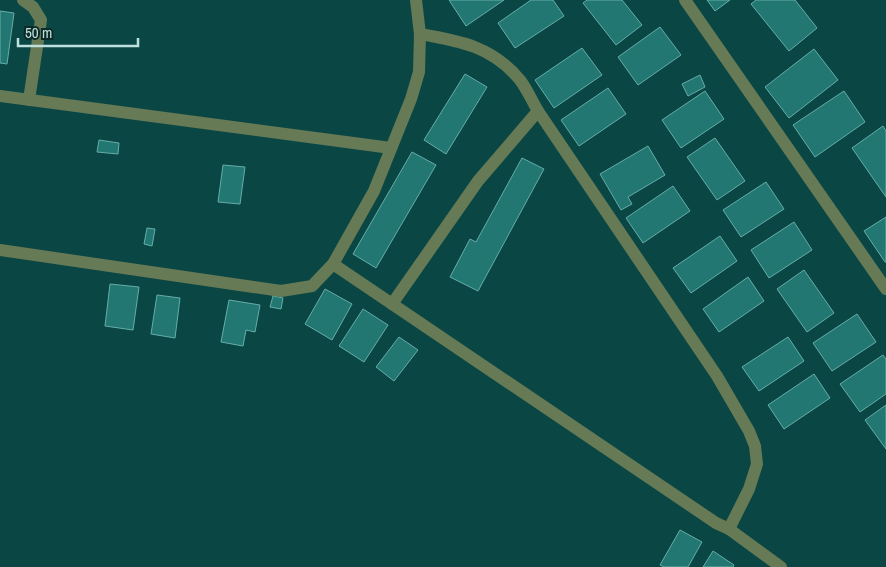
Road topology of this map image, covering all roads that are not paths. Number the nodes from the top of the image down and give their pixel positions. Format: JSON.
{"nodes":[{"id":1,"x":23,"y":0,"type":"edge"},
{"id":2,"x":416,"y":0,"type":"edge"},
{"id":3,"x":685,"y":0,"type":"edge"},
{"id":4,"x":420,"y":34,"type":"junction"},
{"id":5,"x":0,"y":96,"type":"edge"},
{"id":6,"x":29,"y":100,"type":"junction"},
{"id":7,"x":538,"y":111,"type":"junction"},
{"id":8,"x":391,"y":148,"type":"junction"},
{"id":9,"x":0,"y":250,"type":"edge"},
{"id":10,"x":333,"y":264,"type":"junction"},
{"id":11,"x":886,"y":289,"type":"edge"},
{"id":12,"x":392,"y":304,"type":"junction"},
{"id":13,"x":729,"y":529,"type":"junction"},
{"id":14,"x":781,"y":567,"type":"edge"}],
"edges":[{"from":1,"to":6,"type":"lane"},
{"from":2,"to":4,"type":"lane"},
{"from":3,"to":11,"type":"lane"},
{"from":4,"to":7,"type":"lane"},
{"from":4,"to":8,"type":"lane"},
{"from":5,"to":6,"type":"lane"},
{"from":6,"to":8,"type":"lane"},
{"from":7,"to":12,"type":"lane"},
{"from":7,"to":13,"type":"lane"},
{"from":8,"to":10,"type":"lane"},
{"from":9,"to":10,"type":"lane"},
{"from":10,"to":12,"type":"lane"},
{"from":12,"to":13,"type":"lane"},
{"from":13,"to":14,"type":"lane"}]}
